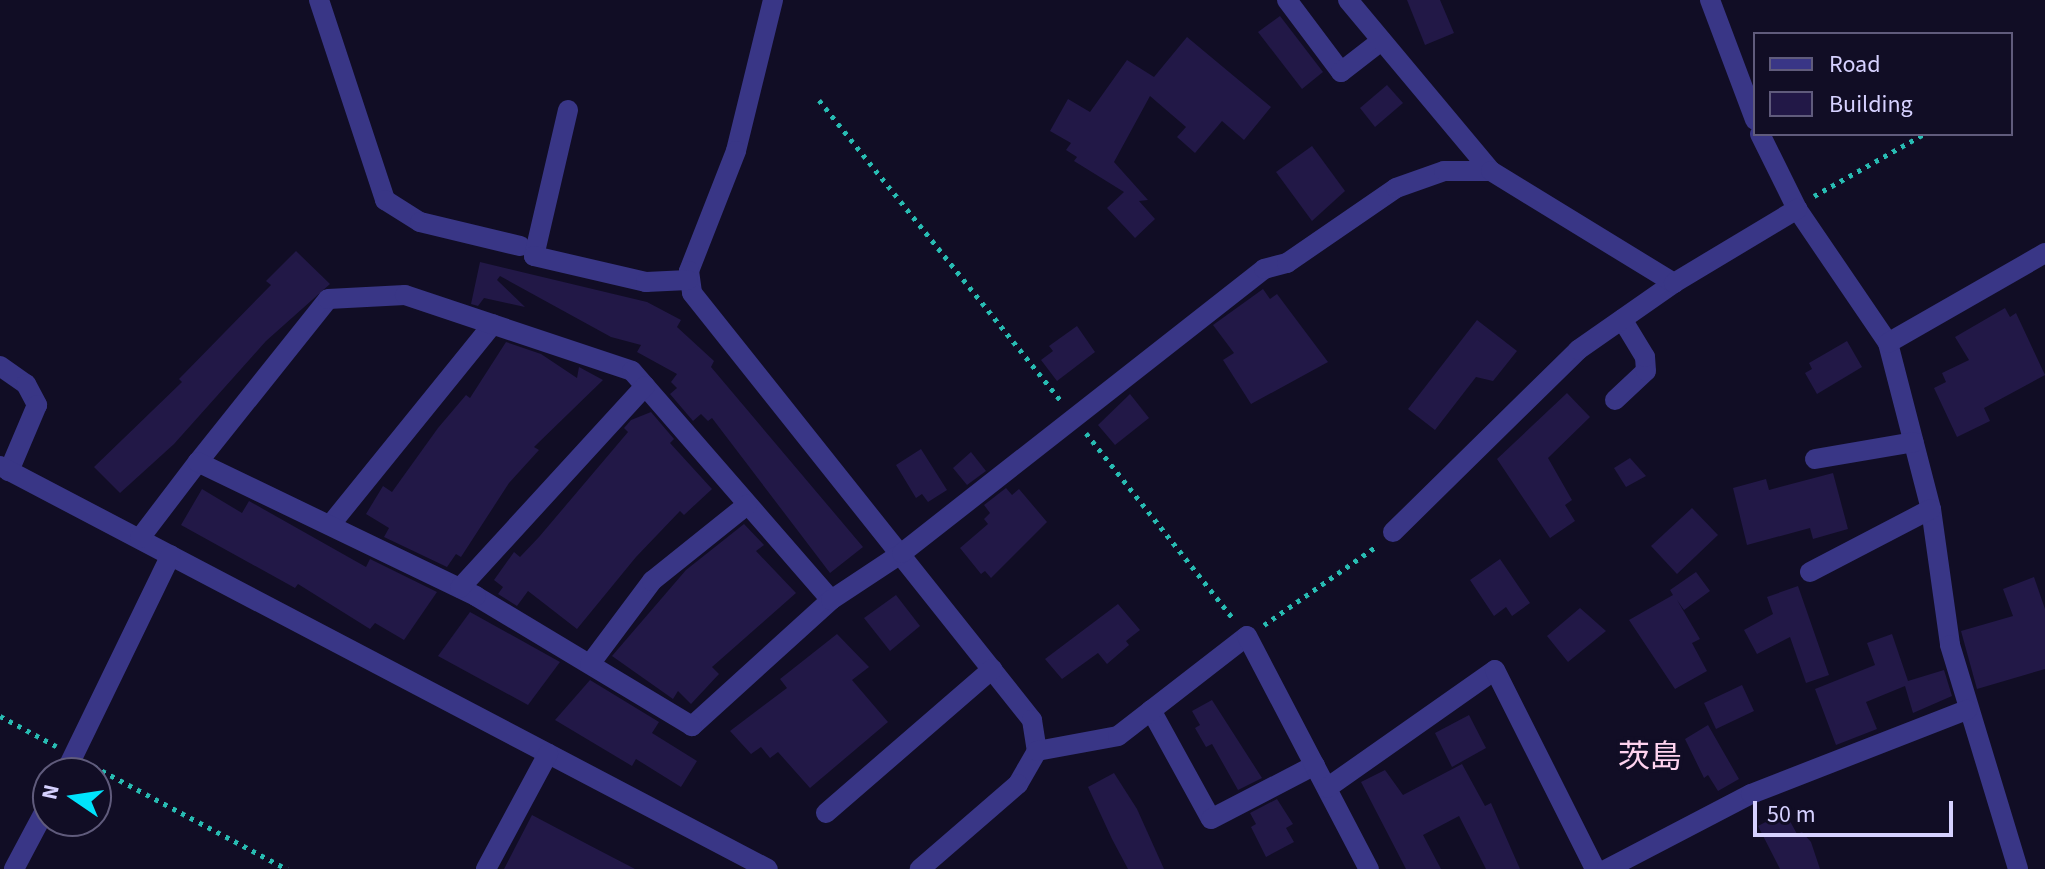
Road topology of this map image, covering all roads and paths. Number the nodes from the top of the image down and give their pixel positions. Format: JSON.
{"nodes":[{"id":1,"x":319,"y":0,"type":"edge"},
{"id":2,"x":773,"y":0,"type":"edge"},
{"id":3,"x":1287,"y":0,"type":"edge"},
{"id":4,"x":1348,"y":0,"type":"edge"},
{"id":5,"x":1710,"y":0,"type":"edge"},
{"id":6,"x":1381,"y":41,"type":"junction"},
{"id":7,"x":819,"y":100,"type":"dead end"},
{"id":8,"x":568,"y":110,"type":"dead end"},
{"id":9,"x":1753,"y":115,"type":"edge"},
{"id":10,"x":1761,"y":136,"type":"edge"},
{"id":11,"x":1921,"y":136,"type":"edge"},
{"id":12,"x":1491,"y":171,"type":"junction"},
{"id":13,"x":1796,"y":208,"type":"junction"},
{"id":14,"x":520,"y":246,"type":"dead end"},
{"id":15,"x":2045,"y":253,"type":"edge"},
{"id":16,"x":688,"y":280,"type":"junction"},
{"id":17,"x":1674,"y":283,"type":"junction"},
{"id":18,"x":1622,"y":319,"type":"junction"},
{"id":19,"x":493,"y":324,"type":"junction"},
{"id":20,"x":1888,"y":343,"type":"junction"},
{"id":21,"x":0,"y":366,"type":"edge"},
{"id":22,"x":645,"y":386,"type":"junction"},
{"id":23,"x":1615,"y":400,"type":"dead end"},
{"id":24,"x":1074,"y":417,"type":"junction"},
{"id":25,"x":1914,"y":442,"type":"junction"},
{"id":26,"x":1815,"y":459,"type":"dead end"},
{"id":27,"x":198,"y":462,"type":"junction"},
{"id":28,"x":5,"y":469,"type":"edge"},
{"id":29,"x":747,"y":505,"type":"junction"},
{"id":30,"x":1931,"y":509,"type":"junction"},
{"id":31,"x":331,"y":524,"type":"junction"},
{"id":32,"x":1393,"y":532,"type":"joint"},
{"id":33,"x":140,"y":538,"type":"junction"},
{"id":34,"x":902,"y":553,"type":"junction"},
{"id":35,"x":171,"y":555,"type":"junction"},
{"id":36,"x":1810,"y":572,"type":"dead end"},
{"id":37,"x":460,"y":588,"type":"junction"},
{"id":38,"x":831,"y":600,"type":"junction"},
{"id":39,"x":1247,"y":636,"type":"junction"},
{"id":40,"x":590,"y":664,"type":"junction"},
{"id":41,"x":992,"y":669,"type":"junction"},
{"id":42,"x":1151,"y":710,"type":"junction"},
{"id":43,"x":1967,"y":710,"type":"junction"},
{"id":44,"x":0,"y":716,"type":"edge"},
{"id":45,"x":1037,"y":751,"type":"junction"},
{"id":46,"x":548,"y":754,"type":"junction"},
{"id":47,"x":60,"y":757,"type":"edge"},
{"id":48,"x":73,"y":757,"type":"edge"},
{"id":49,"x":1315,"y":765,"type":"junction"},
{"id":50,"x":112,"y":784,"type":"edge"},
{"id":51,"x":1327,"y":788,"type":"junction"},
{"id":52,"x":826,"y":813,"type":"dead end"},
{"id":53,"x":32,"y":835,"type":"edge"},
{"id":54,"x":14,"y":869,"type":"edge"},
{"id":55,"x":287,"y":869,"type":"edge"},
{"id":56,"x":486,"y":869,"type":"edge"},
{"id":57,"x":768,"y":869,"type":"edge"},
{"id":58,"x":920,"y":869,"type":"edge"},
{"id":59,"x":1369,"y":869,"type":"edge"},
{"id":60,"x":1595,"y":869,"type":"edge"},
{"id":61,"x":1607,"y":869,"type":"edge"},
{"id":62,"x":2018,"y":869,"type":"edge"}],
"edges":[{"from":1,"to":14,"type":"street"},
{"from":2,"to":16,"type":"street"},
{"from":3,"to":6,"type":"street"},
{"from":4,"to":6,"type":"street"},
{"from":5,"to":9,"type":"street"},
{"from":6,"to":12,"type":"street"},
{"from":7,"to":24,"type":"path"},
{"from":8,"to":16,"type":"street"},
{"from":10,"to":13,"type":"street"},
{"from":11,"to":13,"type":"path"},
{"from":12,"to":17,"type":"street"},
{"from":12,"to":24,"type":"street"},
{"from":13,"to":17,"type":"street"},
{"from":13,"to":20,"type":"street"},
{"from":15,"to":20,"type":"street"},
{"from":16,"to":34,"type":"street"},
{"from":17,"to":18,"type":"street"},
{"from":18,"to":23,"type":"street"},
{"from":18,"to":32,"type":"street"},
{"from":19,"to":22,"type":"street"},
{"from":19,"to":27,"type":"street"},
{"from":19,"to":31,"type":"street"},
{"from":20,"to":25,"type":"street"},
{"from":21,"to":28,"type":"street"},
{"from":22,"to":29,"type":"street"},
{"from":22,"to":37,"type":"street"},
{"from":24,"to":34,"type":"street"},
{"from":24,"to":39,"type":"path"},
{"from":25,"to":26,"type":"street"},
{"from":25,"to":30,"type":"street"},
{"from":27,"to":31,"type":"street"},
{"from":27,"to":33,"type":"street"},
{"from":28,"to":33,"type":"street"},
{"from":29,"to":38,"type":"street"},
{"from":29,"to":40,"type":"street"},
{"from":30,"to":36,"type":"street"},
{"from":30,"to":43,"type":"street"},
{"from":31,"to":37,"type":"street"},
{"from":32,"to":39,"type":"path"},
{"from":33,"to":35,"type":"street"},
{"from":34,"to":38,"type":"street"},
{"from":34,"to":41,"type":"street"},
{"from":35,"to":46,"type":"street"},
{"from":35,"to":48,"type":"street"},
{"from":37,"to":40,"type":"street"},
{"from":38,"to":40,"type":"street"},
{"from":39,"to":42,"type":"street"},
{"from":39,"to":49,"type":"street"},
{"from":41,"to":45,"type":"street"},
{"from":41,"to":52,"type":"street"},
{"from":42,"to":45,"type":"street"},
{"from":42,"to":49,"type":"street"},
{"from":43,"to":61,"type":"street"},
{"from":43,"to":62,"type":"street"},
{"from":44,"to":47,"type":"path"},
{"from":45,"to":58,"type":"street"},
{"from":46,"to":56,"type":"street"},
{"from":46,"to":57,"type":"street"},
{"from":49,"to":51,"type":"street"},
{"from":50,"to":55,"type":"path"},
{"from":51,"to":59,"type":"street"},
{"from":51,"to":60,"type":"street"},
{"from":53,"to":54,"type":"street"}]}
